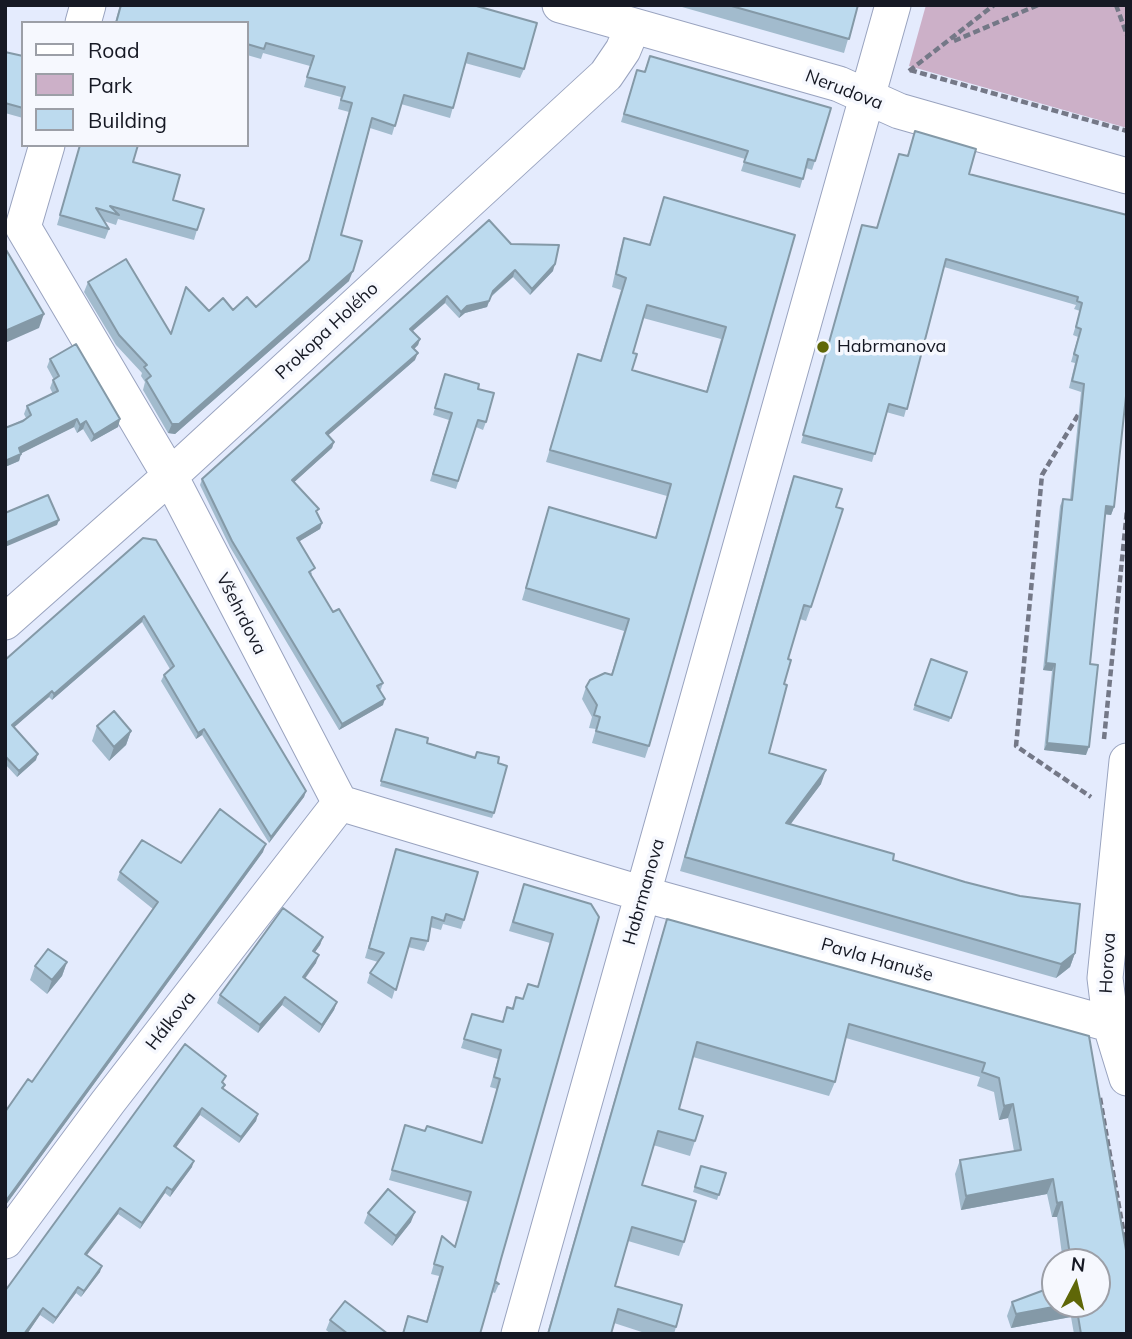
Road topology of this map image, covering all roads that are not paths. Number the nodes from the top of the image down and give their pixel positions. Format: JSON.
{"nodes":[{"id":1,"x":560,"y":5,"type":"edge"},
{"id":2,"x":893,"y":5,"type":"edge"},
{"id":3,"x":633,"y":26,"type":"junction"},
{"id":4,"x":867,"y":97,"type":"junction"},
{"id":5,"x":46,"y":147,"type":"edge"},
{"id":6,"x":1127,"y":176,"type":"edge"},
{"id":7,"x":170,"y":476,"type":"junction"},
{"id":8,"x":5,"y":622,"type":"edge"},
{"id":9,"x":1127,"y":761,"type":"edge"},
{"id":10,"x":340,"y":803,"type":"junction"},
{"id":11,"x":643,"y":894,"type":"junction"},
{"id":12,"x":1119,"y":1028,"type":"edge"},
{"id":13,"x":1113,"y":1083,"type":"edge"},
{"id":14,"x":5,"y":1241,"type":"edge"},
{"id":15,"x":519,"y":1334,"type":"edge"}],
"edges":[{"from":1,"to":3,"type":"street","name":"Nerudova"},
{"from":2,"to":4,"type":"street","name":"Habrmanova"},
{"from":3,"to":4,"type":"street","name":"Nerudova"},
{"from":3,"to":7,"type":"street","name":"Prokopa Holého"},
{"from":4,"to":6,"type":"street","name":"Nerudova"},
{"from":4,"to":11,"type":"street","name":"Habrmanova"},
{"from":5,"to":7,"type":"street","name":"Všehrdova"},
{"from":7,"to":8,"type":"street","name":"Prokopa Holého"},
{"from":7,"to":10,"type":"street","name":"Všehrdova"},
{"from":9,"to":12,"type":"street","name":"Horova"},
{"from":10,"to":11,"type":"street"},
{"from":10,"to":14,"type":"street","name":"Hálkova"},
{"from":11,"to":12,"type":"street","name":"Pavla Hanuše"},
{"from":11,"to":15,"type":"street","name":"Habrmanova"},
{"from":12,"to":13,"type":"street","name":"Horova"}]}
